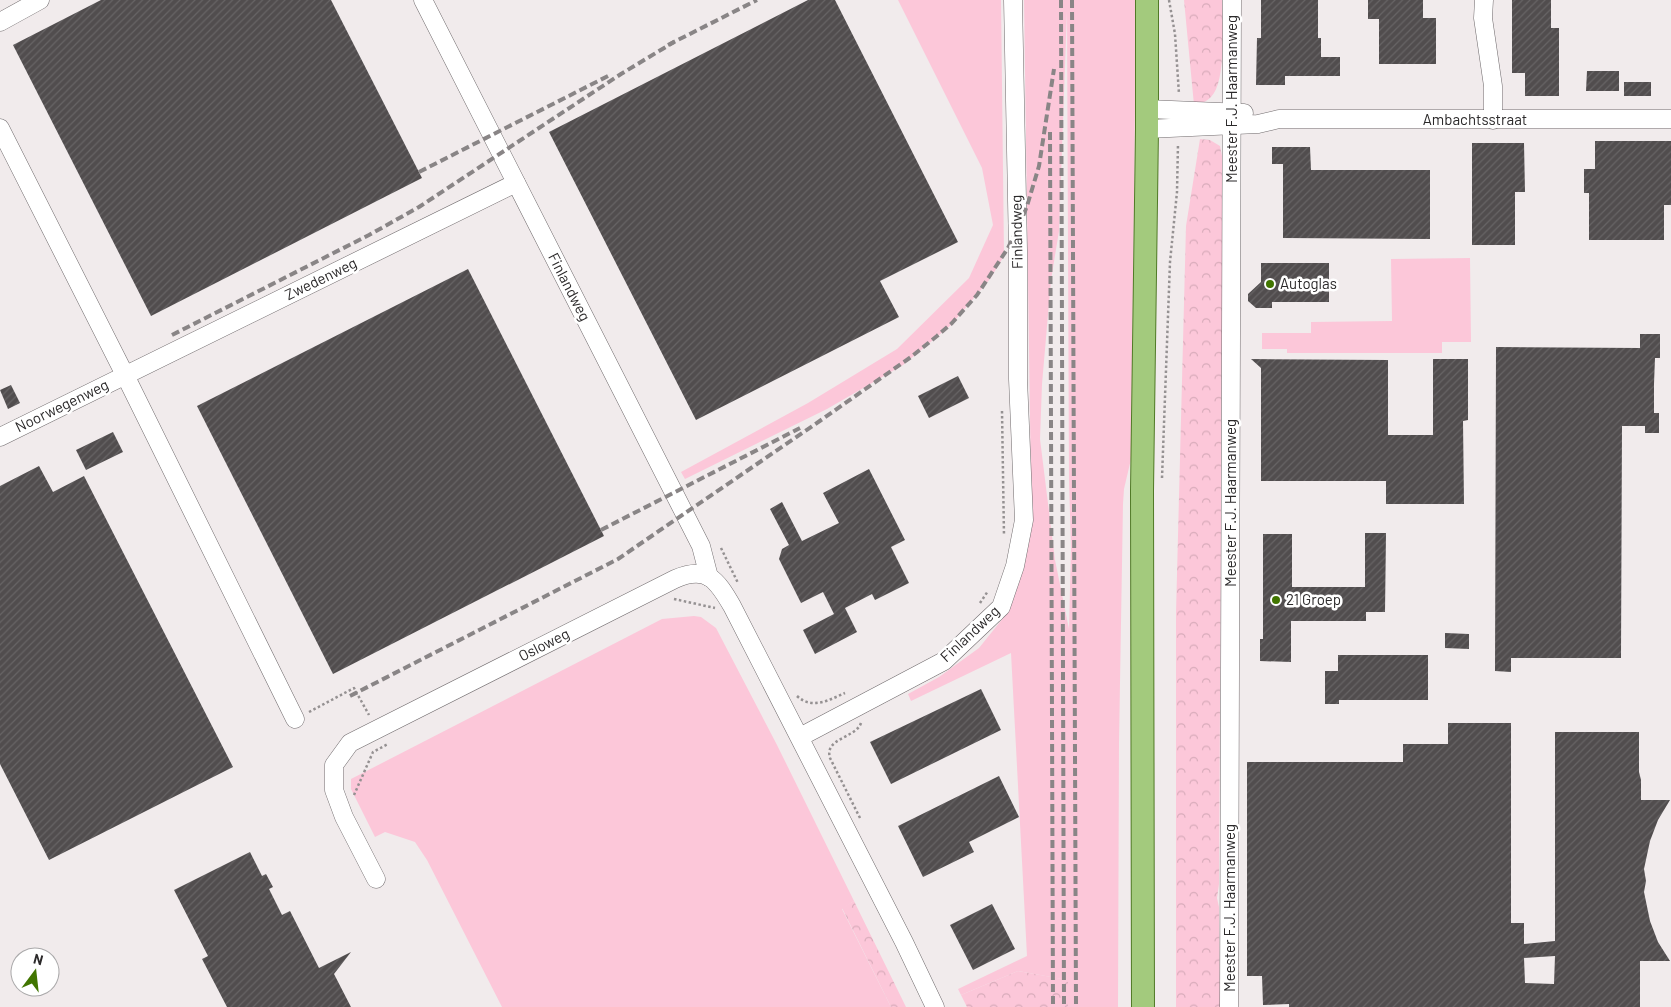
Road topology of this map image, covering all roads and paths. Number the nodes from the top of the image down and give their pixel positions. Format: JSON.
{"nodes":[{"id":1,"x":40,"y":0,"type":"edge"},
{"id":2,"x":423,"y":0,"type":"edge"},
{"id":3,"x":1013,"y":0,"type":"edge"},
{"id":4,"x":1170,"y":0,"type":"edge"},
{"id":5,"x":1232,"y":0,"type":"edge"},
{"id":6,"x":1484,"y":0,"type":"edge"},
{"id":7,"x":1148,"y":3,"type":"edge"},
{"id":8,"x":0,"y":22,"type":"edge"},
{"id":9,"x":1179,"y":109,"type":"junction"},
{"id":10,"x":1147,"y":119,"type":"junction"},
{"id":11,"x":1232,"y":119,"type":"junction"},
{"id":12,"x":1671,"y":119,"type":"edge"},
{"id":13,"x":1493,"y":120,"type":"junction"},
{"id":14,"x":0,"y":128,"type":"edge"},
{"id":15,"x":1178,"y":128,"type":"junction"},
{"id":16,"x":516,"y":183,"type":"junction"},
{"id":17,"x":125,"y":374,"type":"junction"},
{"id":18,"x":1002,"y":409,"type":"dead end"},
{"id":19,"x":0,"y":437,"type":"edge"},
{"id":20,"x":1162,"y":481,"type":"dead end"},
{"id":21,"x":1004,"y":539,"type":"dead end"},
{"id":22,"x":721,"y":548,"type":"dead end"},
{"id":23,"x":709,"y":577,"type":"junction"},
{"id":24,"x":990,"y":588,"type":"dead end"},
{"id":25,"x":666,"y":603,"type":"dead end"},
{"id":26,"x":732,"y":606,"type":"junction"},
{"id":27,"x":976,"y":609,"type":"dead end"},
{"id":28,"x":793,"y":692,"type":"dead end"},
{"id":29,"x":854,"y":709,"type":"junction"},
{"id":30,"x":295,"y":719,"type":"joint"},
{"id":31,"x":376,"y":730,"type":"junction"},
{"id":32,"x":800,"y":737,"type":"junction"},
{"id":33,"x":344,"y":817,"type":"junction"},
{"id":34,"x":861,"y":820,"type":"dead end"},
{"id":35,"x":376,"y":879,"type":"dead end"},
{"id":36,"x":935,"y":1007,"type":"edge"},
{"id":37,"x":1143,"y":1007,"type":"edge"},
{"id":38,"x":1230,"y":1007,"type":"edge"}],
"edges":[{"from":1,"to":8,"type":"street"},
{"from":2,"to":16,"type":"street","name":"Finlandweg"},
{"from":3,"to":29,"type":"street","name":"Finlandweg"},
{"from":4,"to":9,"type":"path"},
{"from":5,"to":11,"type":"street","name":"Meester F.J. Haarmanweg"},
{"from":6,"to":13,"type":"street"},
{"from":7,"to":10,"type":"main road"},
{"from":9,"to":10,"type":"street","name":"Ambachtsstraat"},
{"from":9,"to":11,"type":"street","name":"Ambachtsstraat"},
{"from":10,"to":15,"type":"street","name":"Ambachtsstraat"},
{"from":10,"to":37,"type":"main road"},
{"from":11,"to":13,"type":"street","name":"Ambachtsstraat"},
{"from":11,"to":15,"type":"street","name":"Ambachtsstraat"},
{"from":11,"to":38,"type":"street","name":"Meester F.J. Haarmanweg"},
{"from":12,"to":13,"type":"street","name":"Ambachtsstraat"},
{"from":14,"to":17,"type":"street"},
{"from":15,"to":20,"type":"path"},
{"from":16,"to":17,"type":"street","name":"Zwedenweg"},
{"from":16,"to":23,"type":"street","name":"Finlandweg"},
{"from":17,"to":19,"type":"street","name":"Noorwegenweg"},
{"from":17,"to":30,"type":"street"},
{"from":18,"to":21,"type":"path"},
{"from":22,"to":26,"type":"path"},
{"from":23,"to":26,"type":"street"},
{"from":23,"to":31,"type":"street","name":"Osloweg"},
{"from":24,"to":27,"type":"path"},
{"from":25,"to":26,"type":"path"},
{"from":26,"to":32,"type":"street"},
{"from":28,"to":29,"type":"path"},
{"from":29,"to":32,"type":"street","name":"Finlandweg"},
{"from":29,"to":34,"type":"path"},
{"from":30,"to":31,"type":"path"},
{"from":31,"to":33,"type":"path"},
{"from":31,"to":33,"type":"street","name":"Osloweg"},
{"from":32,"to":36,"type":"street"},
{"from":33,"to":35,"type":"street","name":"Osloweg"}]}
